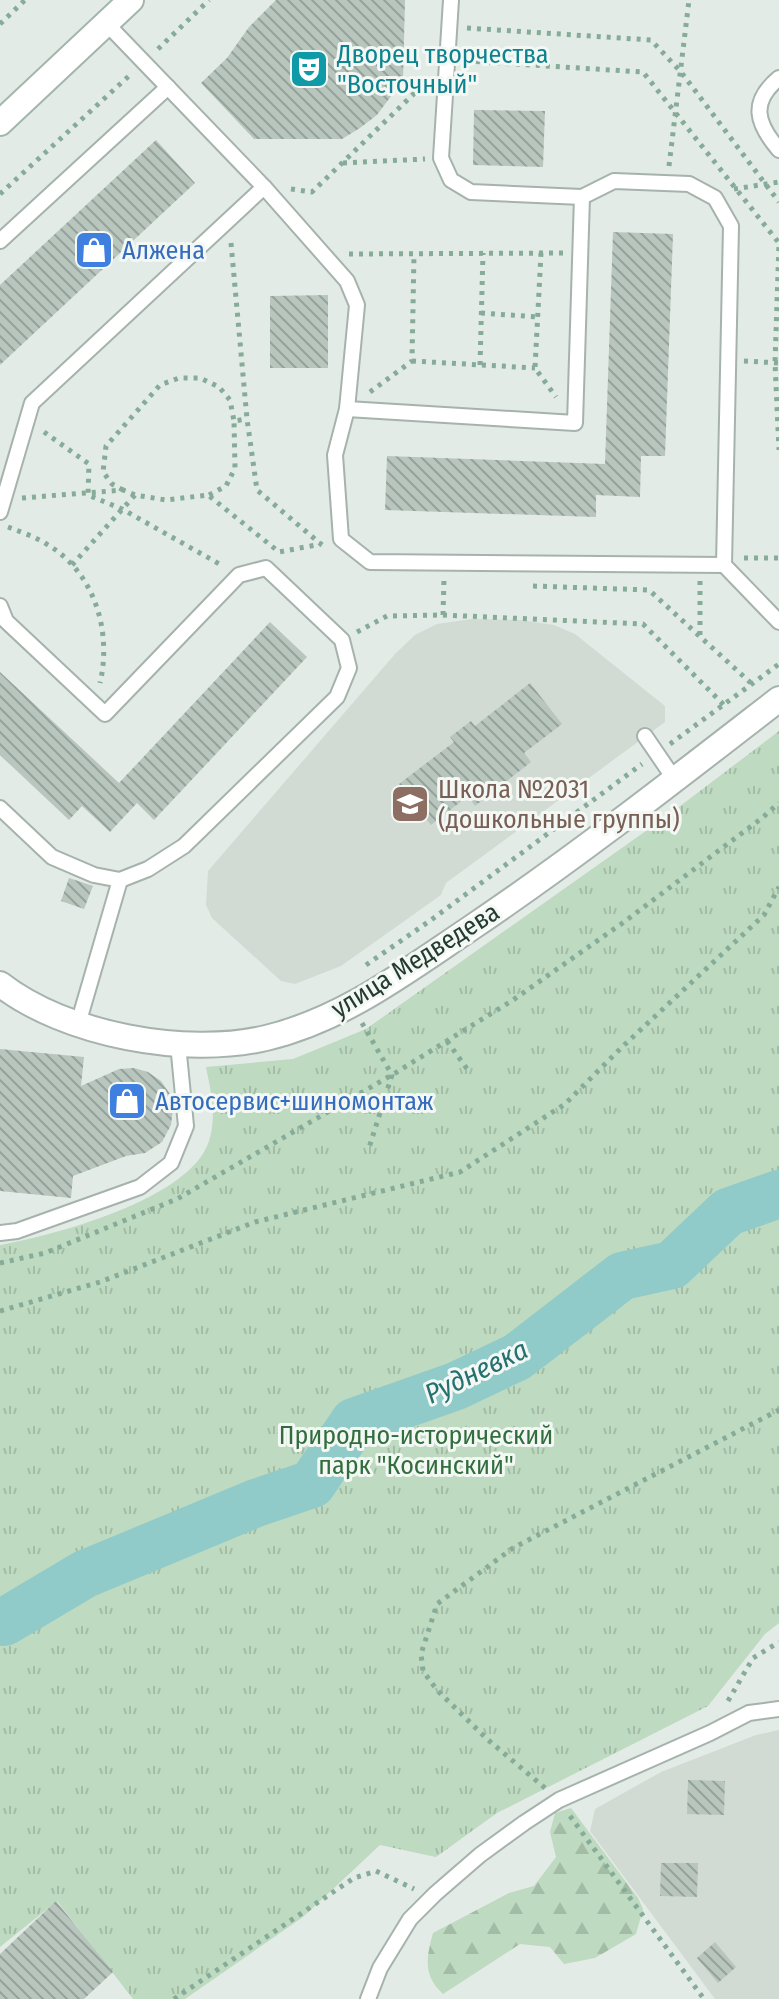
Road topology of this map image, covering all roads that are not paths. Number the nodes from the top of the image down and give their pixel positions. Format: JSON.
{"nodes":[{"id":1,"x":131,"y":0,"type":"edge"},
{"id":2,"x":451,"y":0,"type":"edge"},
{"id":3,"x":107,"y":24,"type":"junction"},
{"id":4,"x":779,"y":78,"type":"edge"},
{"id":5,"x":168,"y":87,"type":"junction"},
{"id":6,"x":0,"y":123,"type":"edge"},
{"id":7,"x":779,"y":150,"type":"edge"},
{"id":8,"x":264,"y":187,"type":"junction"},
{"id":9,"x":582,"y":197,"type":"junction"},
{"id":10,"x":0,"y":241,"type":"edge"},
{"id":11,"x":347,"y":409,"type":"junction"},
{"id":12,"x":2,"y":505,"type":"edge"},
{"id":13,"x":724,"y":561,"type":"junction"},
{"id":14,"x":0,"y":606,"type":"edge"},
{"id":15,"x":779,"y":622,"type":"edge"},
{"id":16,"x":779,"y":699,"type":"edge"},
{"id":17,"x":645,"y":736,"type":"dead end"},
{"id":18,"x":675,"y":780,"type":"junction"},
{"id":19,"x":0,"y":808,"type":"edge"},
{"id":20,"x":120,"y":880,"type":"junction"},
{"id":21,"x":0,"y":984,"type":"edge"},
{"id":22,"x":78,"y":1024,"type":"junction"},
{"id":23,"x":178,"y":1044,"type":"junction"},
{"id":24,"x":0,"y":1233,"type":"edge"},
{"id":25,"x":779,"y":1709,"type":"edge"},
{"id":26,"x":368,"y":1999,"type":"edge"}],
"edges":[{"from":1,"to":3,"type":"street"},
{"from":2,"to":9,"type":"lane"},
{"from":3,"to":5,"type":"lane"},
{"from":3,"to":6,"type":"street"},
{"from":4,"to":7,"type":"lane"},
{"from":5,"to":8,"type":"lane"},
{"from":5,"to":10,"type":"lane"},
{"from":8,"to":11,"type":"lane"},
{"from":8,"to":12,"type":"lane"},
{"from":9,"to":11,"type":"lane"},
{"from":9,"to":13,"type":"lane"},
{"from":11,"to":13,"type":"lane"},
{"from":13,"to":15,"type":"lane"},
{"from":14,"to":20,"type":"lane"},
{"from":16,"to":18,"type":"street","name":"улица Медведева"},
{"from":17,"to":18,"type":"lane"},
{"from":18,"to":23,"type":"street","name":"улица Медведева"},
{"from":19,"to":20,"type":"lane"},
{"from":20,"to":22,"type":"lane"},
{"from":21,"to":22,"type":"street","name":"улица Медведева"},
{"from":22,"to":23,"type":"street","name":"улица Медведева"},
{"from":23,"to":24,"type":"lane"},
{"from":25,"to":26,"type":"lane"}]}
